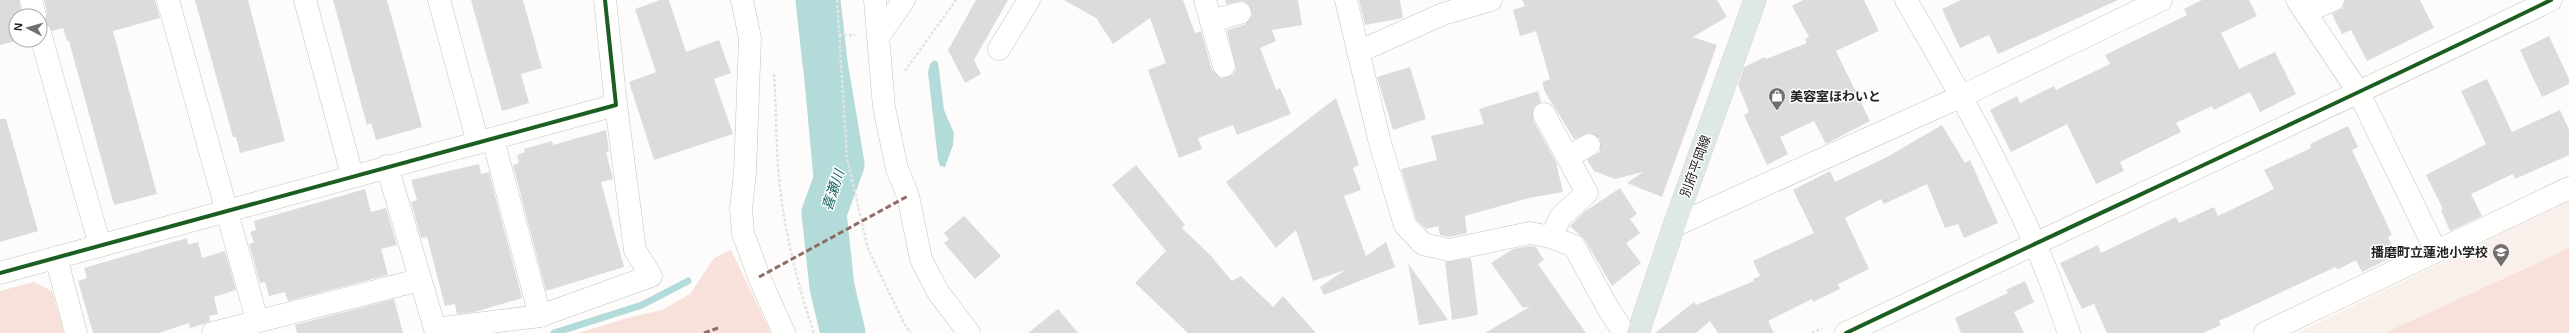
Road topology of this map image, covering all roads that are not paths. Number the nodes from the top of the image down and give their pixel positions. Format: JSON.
{"nodes":[{"id":1,"x":168,"y":0,"type":"edge"},
{"id":2,"x":305,"y":0,"type":"edge"},
{"id":3,"x":438,"y":0,"type":"edge"},
{"id":4,"x":605,"y":0,"type":"edge"},
{"id":5,"x":742,"y":0,"type":"edge"},
{"id":6,"x":875,"y":0,"type":"edge"},
{"id":7,"x":904,"y":0,"type":"edge"},
{"id":8,"x":1029,"y":0,"type":"edge"},
{"id":9,"x":1205,"y":0,"type":"edge"},
{"id":10,"x":1346,"y":0,"type":"edge"},
{"id":11,"x":1491,"y":0,"type":"edge"},
{"id":12,"x":1756,"y":0,"type":"edge"},
{"id":13,"x":1906,"y":0,"type":"edge"},
{"id":14,"x":2161,"y":0,"type":"edge"},
{"id":15,"x":2333,"y":0,"type":"edge"},
{"id":16,"x":2551,"y":0,"type":"edge"},
{"id":17,"x":2302,"y":6,"type":"edge"},
{"id":18,"x":1240,"y":13,"type":"dead end"},
{"id":19,"x":1211,"y":21,"type":"junction"},
{"id":20,"x":879,"y":36,"type":"junction"},
{"id":21,"x":44,"y":48,"type":"edge"},
{"id":22,"x":999,"y":49,"type":"dead end"},
{"id":23,"x":1358,"y":52,"type":"junction"},
{"id":24,"x":1224,"y":66,"type":"dead end"},
{"id":25,"x":2359,"y":94,"type":"junction"},
{"id":26,"x":1962,"y":96,"type":"junction"},
{"id":27,"x":616,"y":105,"type":"junction"},
{"id":28,"x":1544,"y":114,"type":"dead end"},
{"id":29,"x":485,"y":141,"type":"junction"},
{"id":30,"x":1588,"y":145,"type":"dead end"},
{"id":31,"x":1568,"y":157,"type":"junction"},
{"id":32,"x":387,"y":166,"type":"junction"},
{"id":33,"x":352,"y":175,"type":"junction"},
{"id":34,"x":2569,"y":188,"type":"edge"},
{"id":35,"x":227,"y":210,"type":"junction"},
{"id":36,"x":1674,"y":226,"type":"junction"},
{"id":37,"x":1551,"y":237,"type":"junction"},
{"id":38,"x":2035,"y":243,"type":"junction"},
{"id":39,"x":100,"y":246,"type":"junction"},
{"id":40,"x":2436,"y":251,"type":"junction"},
{"id":41,"x":56,"y":257,"type":"junction"},
{"id":42,"x":0,"y":274,"type":"edge"},
{"id":43,"x":418,"y":280,"type":"junction"},
{"id":44,"x":540,"y":316,"type":"junction"},
{"id":45,"x":257,"y":320,"type":"junction"},
{"id":46,"x":76,"y":333,"type":"edge"},
{"id":47,"x":213,"y":333,"type":"edge"},
{"id":48,"x":784,"y":333,"type":"edge"},
{"id":49,"x":968,"y":333,"type":"edge"},
{"id":50,"x":1624,"y":333,"type":"edge"},
{"id":51,"x":1638,"y":333,"type":"edge"},
{"id":52,"x":1846,"y":333,"type":"edge"},
{"id":53,"x":2069,"y":333,"type":"edge"},
{"id":54,"x":2266,"y":333,"type":"edge"}],
"edges":[{"from":1,"to":35,"type":"street"},
{"from":2,"to":33,"type":"street"},
{"from":3,"to":29,"type":"street"},
{"from":4,"to":27,"type":"street"},
{"from":5,"to":48,"type":"street"},
{"from":6,"to":20,"type":"street"},
{"from":7,"to":20,"type":"street"},
{"from":8,"to":22,"type":"street"},
{"from":9,"to":19,"type":"street"},
{"from":10,"to":23,"type":"street"},
{"from":11,"to":23,"type":"street"},
{"from":12,"to":36,"type":"main road","name":"別府平岡線"},
{"from":13,"to":26,"type":"street"},
{"from":14,"to":26,"type":"street"},
{"from":15,"to":17,"type":"street"},
{"from":16,"to":25,"type":"street"},
{"from":17,"to":25,"type":"street"},
{"from":18,"to":19,"type":"street"},
{"from":19,"to":24,"type":"street"},
{"from":20,"to":49,"type":"street"},
{"from":21,"to":39,"type":"street"},
{"from":23,"to":37,"type":"street"},
{"from":25,"to":38,"type":"street"},
{"from":25,"to":40,"type":"street"},
{"from":26,"to":36,"type":"street"},
{"from":26,"to":38,"type":"street"},
{"from":27,"to":29,"type":"street"},
{"from":27,"to":44,"type":"street"},
{"from":28,"to":31,"type":"street"},
{"from":29,"to":32,"type":"street"},
{"from":29,"to":44,"type":"street"},
{"from":30,"to":31,"type":"street"},
{"from":31,"to":37,"type":"street"},
{"from":32,"to":33,"type":"street"},
{"from":32,"to":43,"type":"street"},
{"from":33,"to":35,"type":"street"},
{"from":34,"to":40,"type":"street"},
{"from":35,"to":39,"type":"street"},
{"from":35,"to":45,"type":"street"},
{"from":36,"to":51,"type":"main road","name":"別府平岡線"},
{"from":37,"to":50,"type":"street"},
{"from":38,"to":52,"type":"street"},
{"from":38,"to":53,"type":"street"},
{"from":39,"to":41,"type":"street"},
{"from":40,"to":54,"type":"street"},
{"from":41,"to":42,"type":"street"},
{"from":41,"to":46,"type":"street"},
{"from":43,"to":44,"type":"street"},
{"from":43,"to":45,"type":"street"},
{"from":45,"to":47,"type":"street"}]}
